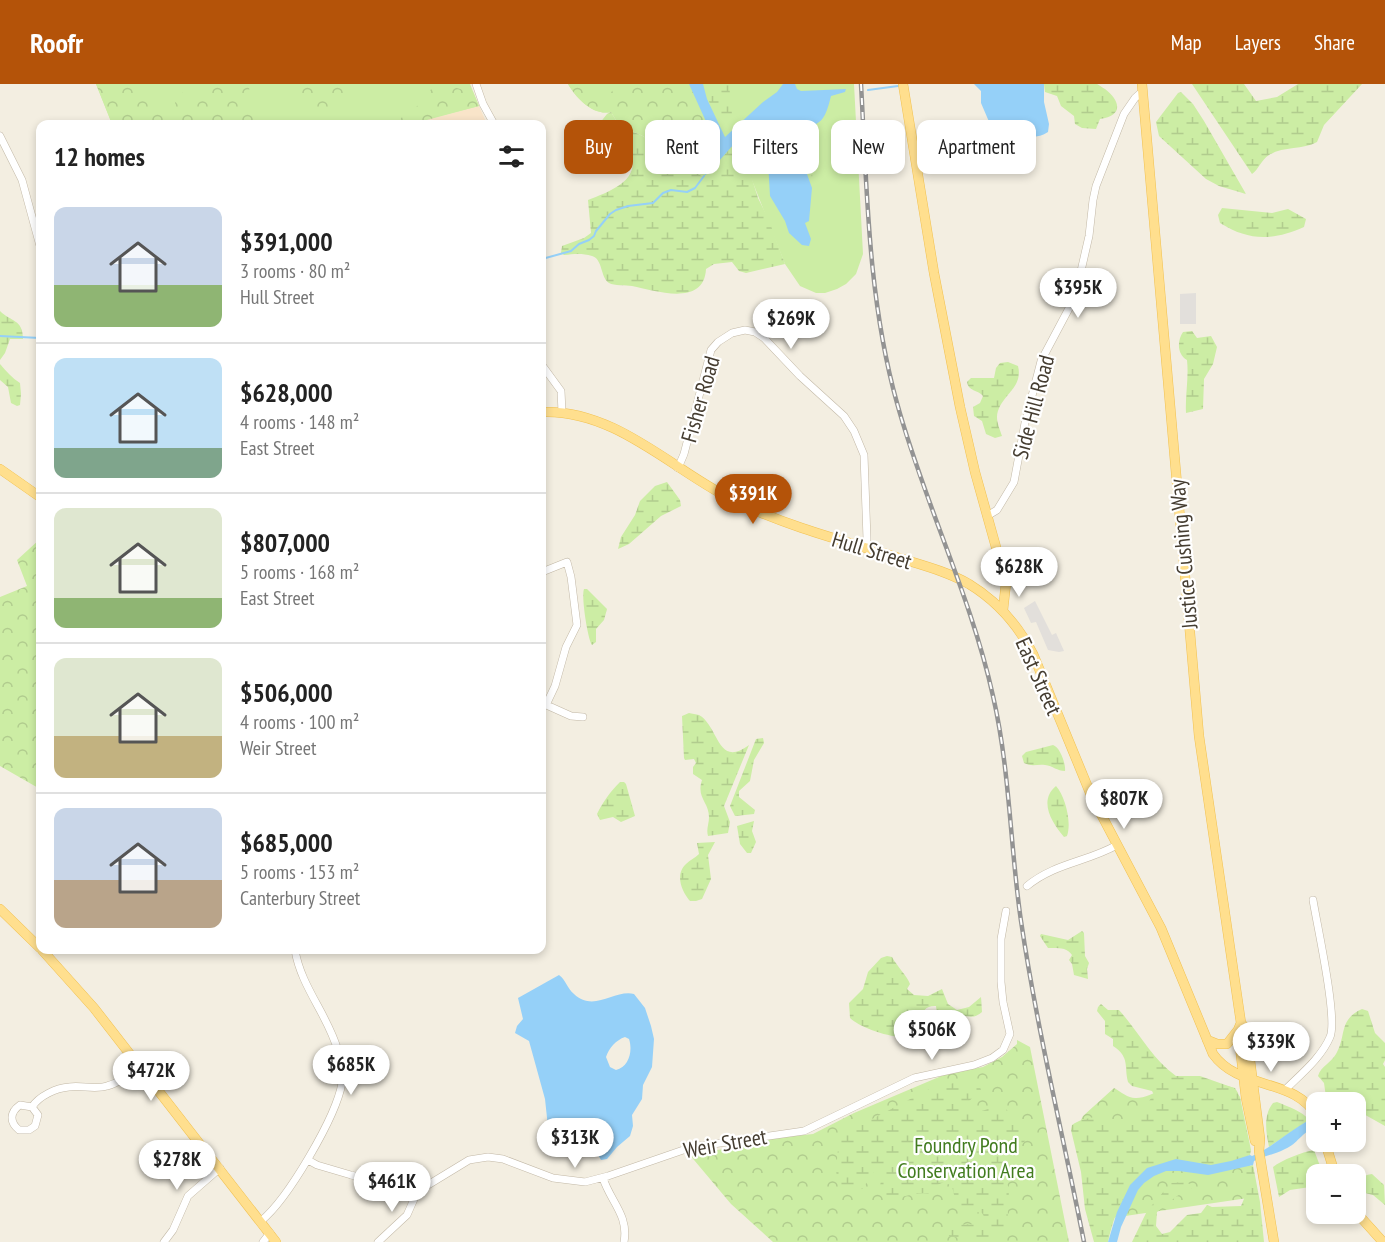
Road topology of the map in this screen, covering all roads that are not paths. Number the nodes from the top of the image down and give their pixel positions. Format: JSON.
{"nodes":[{"id":1,"x":476,"y":84,"type":"edge"},
{"id":2,"x":903,"y":84,"type":"edge"},
{"id":3,"x":1143,"y":88,"type":"edge"},
{"id":4,"x":492,"y":120,"type":"edge"},
{"id":5,"x":0,"y":135,"type":"edge"},
{"id":6,"x":36,"y":231,"type":"edge"},
{"id":7,"x":546,"y":370,"type":"edge"},
{"id":8,"x":546,"y":411,"type":"edge"},
{"id":9,"x":562,"y":412,"type":"junction"},
{"id":10,"x":678,"y":468,"type":"junction"},
{"id":11,"x":0,"y":469,"type":"edge"},
{"id":12,"x":36,"y":494,"type":"edge"},
{"id":13,"x":987,"y":516,"type":"junction"},
{"id":14,"x":865,"y":547,"type":"junction"},
{"id":15,"x":546,"y":570,"type":"edge"},
{"id":16,"x":1006,"y":583,"type":"junction"},
{"id":17,"x":990,"y":599,"type":"junction"},
{"id":18,"x":1003,"y":610,"type":"junction"},
{"id":19,"x":546,"y":701,"type":"edge"},
{"id":20,"x":546,"y":705,"type":"edge"},
{"id":21,"x":583,"y":717,"type":"dead end"},
{"id":22,"x":1117,"y":845,"type":"junction"},
{"id":23,"x":1027,"y":886,"type":"dead end"},
{"id":24,"x":1313,"y":900,"type":"dead end"},
{"id":25,"x":0,"y":909,"type":"edge"},
{"id":26,"x":1006,"y":911,"type":"dead end"},
{"id":27,"x":36,"y":944,"type":"edge"},
{"id":28,"x":46,"y":954,"type":"edge"},
{"id":29,"x":296,"y":954,"type":"edge"},
{"id":30,"x":1240,"y":1026,"type":"junction"},
{"id":31,"x":1207,"y":1040,"type":"junction"},
{"id":32,"x":138,"y":1065,"type":"junction"},
{"id":33,"x":1248,"y":1080,"type":"junction"},
{"id":34,"x":1285,"y":1090,"type":"junction"},
{"id":35,"x":1306,"y":1103,"type":"edge"},
{"id":36,"x":32,"y":1107,"type":"dead end"},
{"id":37,"x":308,"y":1160,"type":"junction"},
{"id":38,"x":220,"y":1168,"type":"junction"},
{"id":39,"x":603,"y":1178,"type":"junction"},
{"id":40,"x":418,"y":1190,"type":"junction"},
{"id":41,"x":261,"y":1221,"type":"junction"},
{"id":42,"x":1366,"y":1223,"type":"edge"},
{"id":43,"x":270,"y":1233,"type":"junction"},
{"id":44,"x":164,"y":1242,"type":"edge"},
{"id":45,"x":263,"y":1242,"type":"edge"},
{"id":46,"x":276,"y":1242,"type":"edge"},
{"id":47,"x":378,"y":1242,"type":"edge"},
{"id":48,"x":624,"y":1242,"type":"edge"},
{"id":49,"x":1274,"y":1242,"type":"edge"},
{"id":50,"x":1383,"y":1242,"type":"edge"}],
"edges":[{"from":1,"to":4,"type":"street"},
{"from":2,"to":13,"type":"main road"},
{"from":3,"to":13,"type":"street","name":"Side Hill Road"},
{"from":3,"to":30,"type":"main road","name":"Justice Cushing Way"},
{"from":5,"to":6,"type":"street"},
{"from":7,"to":9,"type":"street"},
{"from":8,"to":9,"type":"main road","name":"Hull Street"},
{"from":9,"to":10,"type":"main road","name":"Hull Street"},
{"from":10,"to":14,"type":"main road","name":"Hull Street"},
{"from":10,"to":14,"type":"street","name":"Fisher Road"},
{"from":11,"to":12,"type":"main road"},
{"from":13,"to":16,"type":"main road"},
{"from":14,"to":17,"type":"main road","name":"Hull Street"},
{"from":15,"to":19,"type":"street"},
{"from":16,"to":17,"type":"main road"},
{"from":16,"to":18,"type":"main road"},
{"from":17,"to":18,"type":"main road","name":"Hull Street"},
{"from":18,"to":22,"type":"main road","name":"East Street"},
{"from":20,"to":21,"type":"street"},
{"from":22,"to":23,"type":"street"},
{"from":22,"to":31,"type":"main road","name":"East Street"},
{"from":24,"to":34,"type":"street"},
{"from":25,"to":27,"type":"main road"},
{"from":26,"to":39,"type":"street","name":"Weir Street"},
{"from":28,"to":32,"type":"main road"},
{"from":29,"to":37,"type":"street"},
{"from":30,"to":31,"type":"main road"},
{"from":30,"to":33,"type":"main road","name":"Justice Cushing Way"},
{"from":31,"to":33,"type":"main road","name":"East Street"},
{"from":32,"to":36,"type":"street"},
{"from":32,"to":38,"type":"main road"},
{"from":33,"to":34,"type":"main road","name":"East Street"},
{"from":33,"to":49,"type":"main road","name":"Justice Cushing Way"},
{"from":34,"to":35,"type":"main road","name":"East Street"},
{"from":37,"to":40,"type":"street"},
{"from":37,"to":41,"type":"street"},
{"from":38,"to":41,"type":"main road"},
{"from":38,"to":44,"type":"street"},
{"from":39,"to":40,"type":"street","name":"Weir Street"},
{"from":39,"to":48,"type":"street"},
{"from":40,"to":47,"type":"street"},
{"from":41,"to":43,"type":"main road"},
{"from":42,"to":50,"type":"main road"},
{"from":43,"to":45,"type":"street"},
{"from":43,"to":46,"type":"main road"}]}
